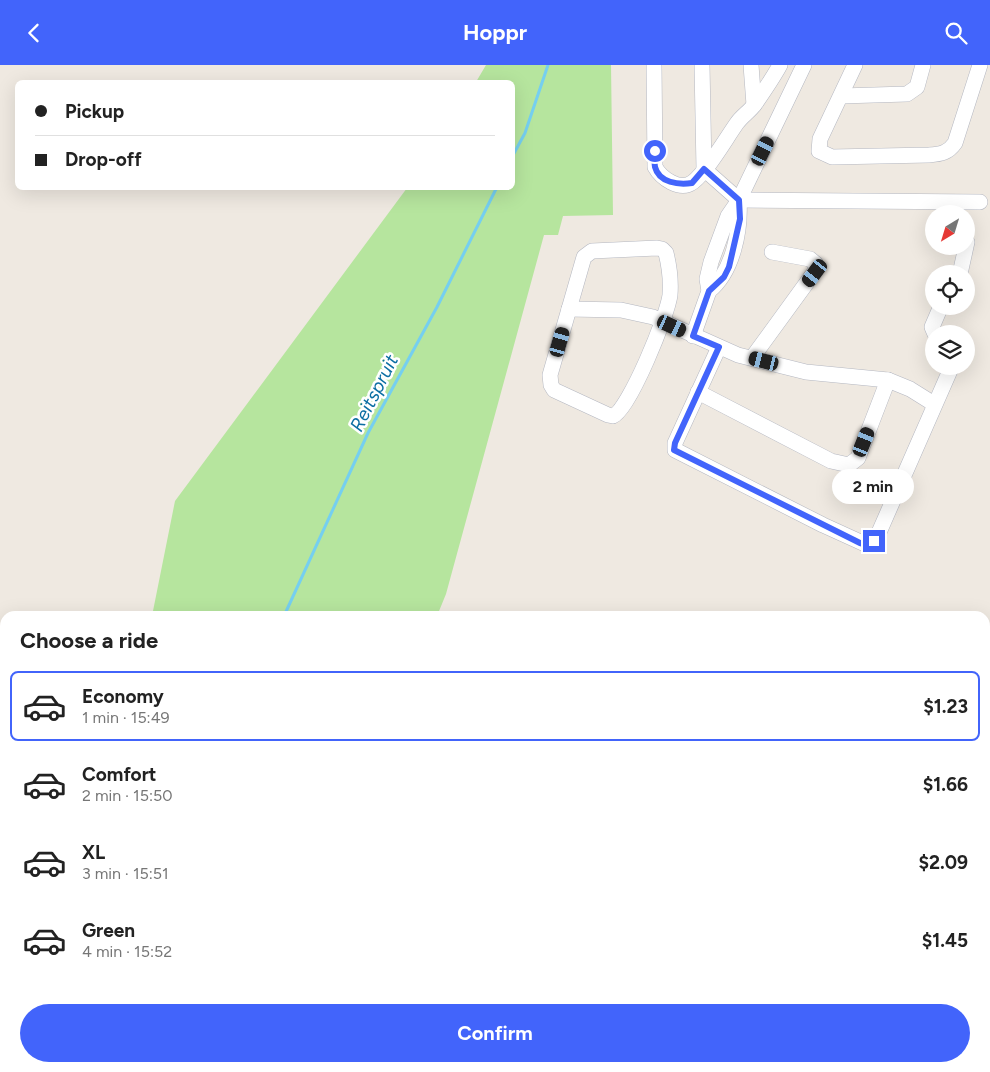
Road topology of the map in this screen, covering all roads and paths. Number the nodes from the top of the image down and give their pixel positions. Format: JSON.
{"nodes":[{"id":1,"x":654,"y":65,"type":"edge"},
{"id":2,"x":702,"y":65,"type":"edge"},
{"id":3,"x":751,"y":65,"type":"edge"},
{"id":4,"x":780,"y":65,"type":"edge"},
{"id":5,"x":804,"y":65,"type":"edge"},
{"id":6,"x":854,"y":65,"type":"edge"},
{"id":7,"x":922,"y":65,"type":"edge"},
{"id":8,"x":980,"y":65,"type":"edge"},
{"id":9,"x":841,"y":96,"type":"junction"},
{"id":10,"x":754,"y":105,"type":"junction"},
{"id":11,"x":704,"y":169,"type":"junction"},
{"id":12,"x":739,"y":200,"type":"junction"},
{"id":13,"x":980,"y":202,"type":"dead end"},
{"id":14,"x":772,"y":252,"type":"dead end"},
{"id":15,"x":569,"y":309,"type":"junction"},
{"id":16,"x":662,"y":322,"type":"junction"},
{"id":17,"x":693,"y":336,"type":"junction"},
{"id":18,"x":719,"y":347,"type":"junction"},
{"id":19,"x":752,"y":358,"type":"junction"},
{"id":20,"x":948,"y":375,"type":"edge"},
{"id":21,"x":888,"y":380,"type":"junction"},
{"id":22,"x":698,"y":392,"type":"junction"},
{"id":23,"x":934,"y":404,"type":"junction"}],
"edges":[{"from":1,"to":11,"type":"street"},
{"from":2,"to":11,"type":"street"},
{"from":3,"to":10,"type":"street"},
{"from":4,"to":10,"type":"street"},
{"from":5,"to":12,"type":"street"},
{"from":6,"to":9,"type":"street"},
{"from":7,"to":9,"type":"street"},
{"from":8,"to":9,"type":"street"},
{"from":10,"to":11,"type":"street"},
{"from":11,"to":12,"type":"street"},
{"from":12,"to":13,"type":"street"},
{"from":12,"to":17,"type":"street"},
{"from":14,"to":19,"type":"street"},
{"from":15,"to":16,"type":"street"},
{"from":15,"to":16,"type":"street"},
{"from":15,"to":16,"type":"street"},
{"from":16,"to":17,"type":"street"},
{"from":17,"to":18,"type":"street"},
{"from":18,"to":19,"type":"street"},
{"from":18,"to":22,"type":"street"},
{"from":19,"to":21,"type":"street"},
{"from":20,"to":23,"type":"street"},
{"from":21,"to":22,"type":"street"},
{"from":21,"to":23,"type":"street"},
{"from":22,"to":23,"type":"street"}]}
